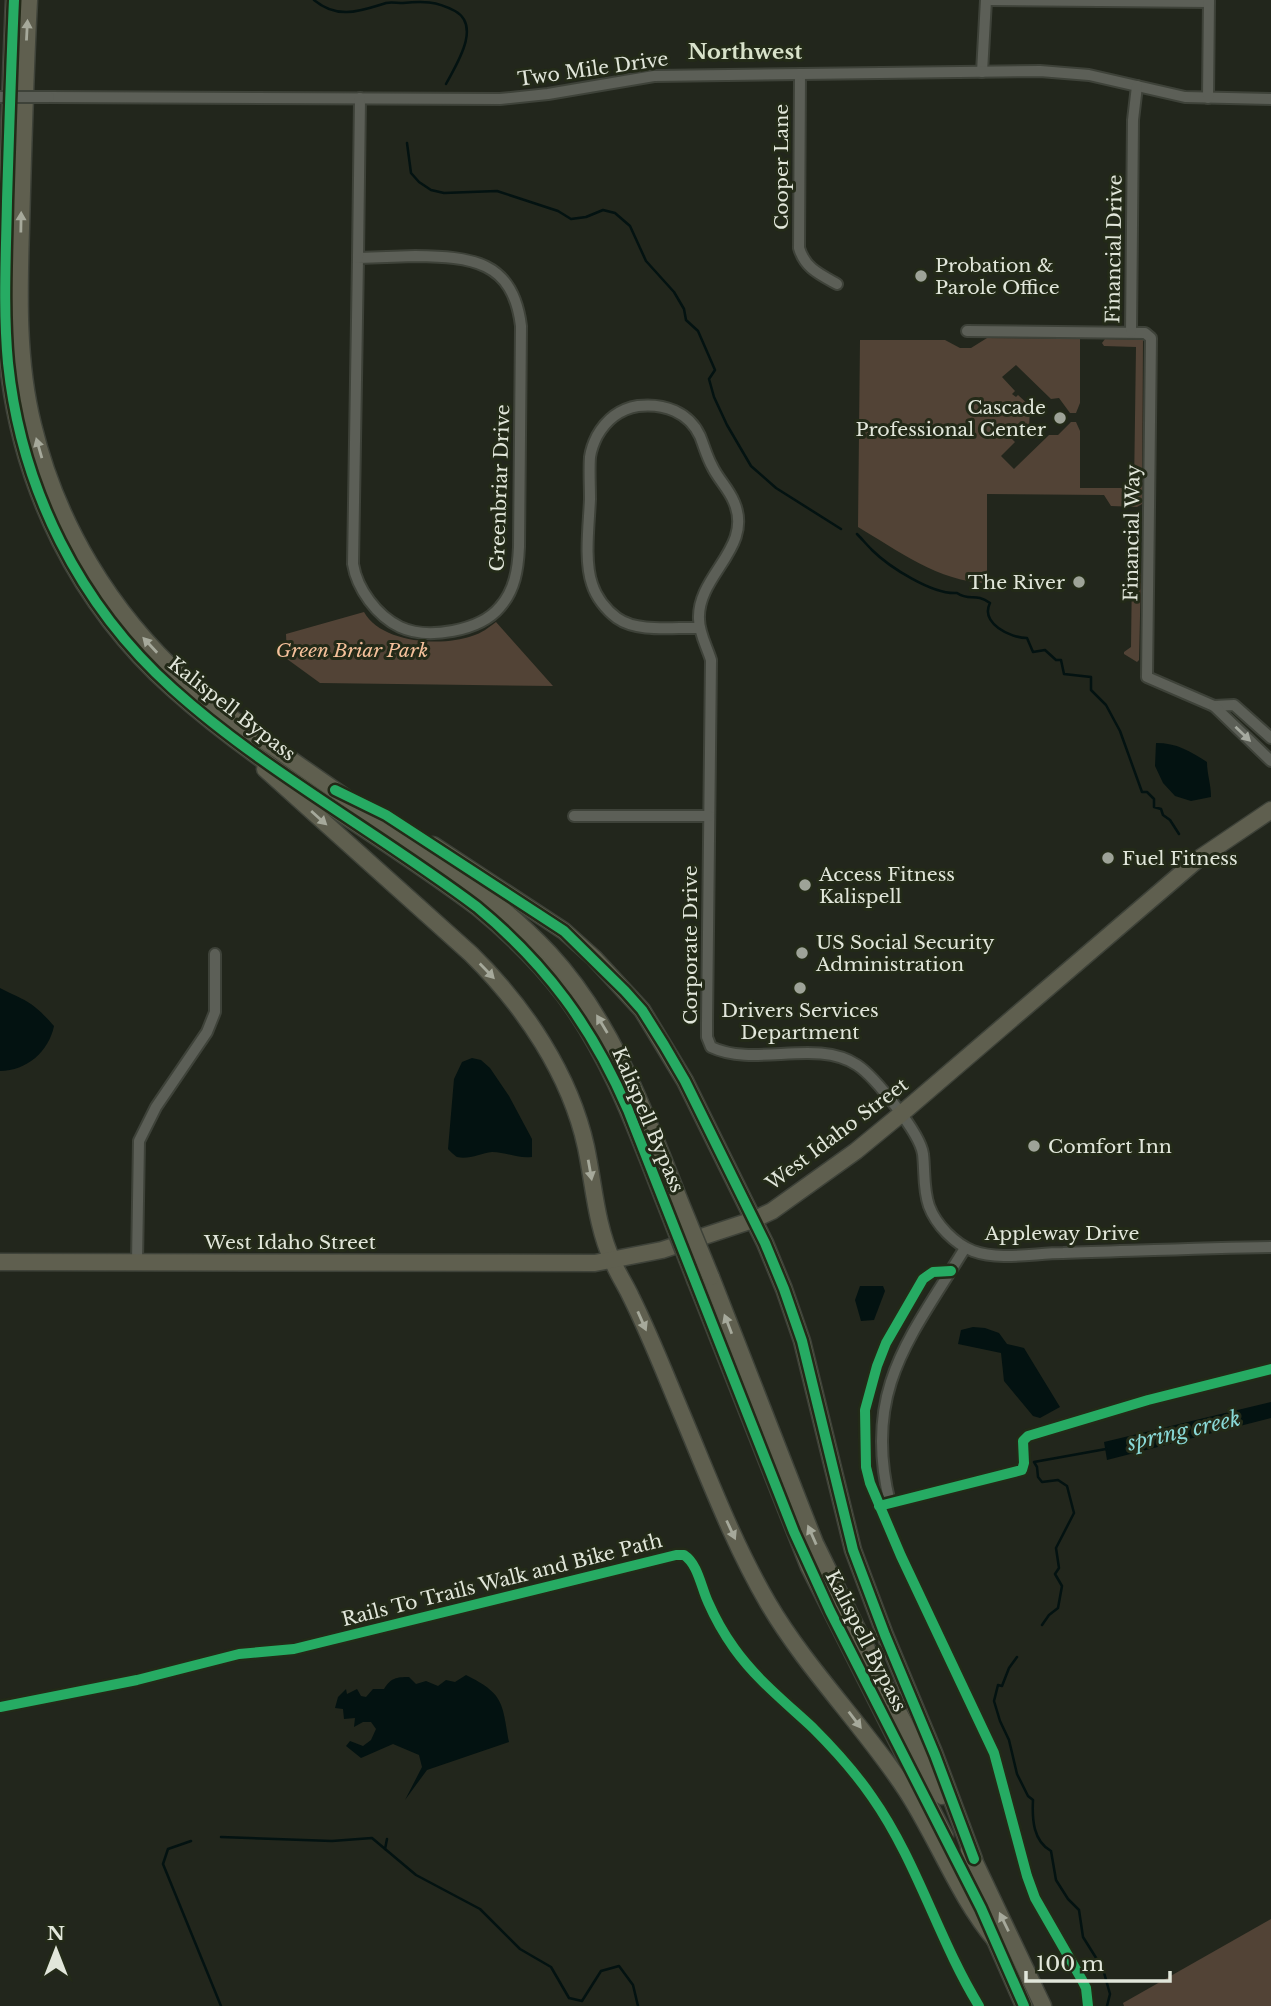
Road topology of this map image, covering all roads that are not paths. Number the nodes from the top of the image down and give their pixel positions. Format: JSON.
{"nodes":[{"id":1,"x":13,"y":0,"type":"edge"},
{"id":2,"x":29,"y":0,"type":"edge"},
{"id":3,"x":987,"y":0,"type":"edge"},
{"id":4,"x":1209,"y":1,"type":"edge"},
{"id":5,"x":982,"y":72,"type":"junction"},
{"id":6,"x":800,"y":74,"type":"junction"},
{"id":7,"x":1137,"y":86,"type":"junction"},
{"id":8,"x":0,"y":97,"type":"edge"},
{"id":9,"x":360,"y":98,"type":"junction"},
{"id":10,"x":1208,"y":98,"type":"junction"},
{"id":11,"x":1271,"y":99,"type":"edge"},
{"id":12,"x":358,"y":258,"type":"junction"},
{"id":13,"x":836,"y":284,"type":"dead end"},
{"id":14,"x":967,"y":331,"type":"dead end"},
{"id":15,"x":1131,"y":332,"type":"junction"},
{"id":16,"x":700,"y":628,"type":"junction"},
{"id":17,"x":1214,"y":706,"type":"junction"},
{"id":18,"x":234,"y":737,"type":"junction"},
{"id":19,"x":1271,"y":738,"type":"edge"},
{"id":20,"x":1271,"y":761,"type":"edge"},
{"id":21,"x":335,"y":790,"type":"junction"},
{"id":22,"x":1271,"y":810,"type":"edge"},
{"id":23,"x":574,"y":816,"type":"dead end"},
{"id":24,"x":709,"y":816,"type":"junction"},
{"id":25,"x":215,"y":954,"type":"dead end"},
{"id":26,"x":901,"y":1114,"type":"junction"},
{"id":27,"x":673,"y":1204,"type":"junction"},
{"id":28,"x":753,"y":1220,"type":"junction"},
{"id":29,"x":1271,"y":1247,"type":"edge"},
{"id":30,"x":965,"y":1248,"type":"junction"},
{"id":31,"x":611,"y":1260,"type":"junction"},
{"id":32,"x":0,"y":1262,"type":"edge"},
{"id":33,"x":136,"y":1262,"type":"junction"},
{"id":34,"x":703,"y":1279,"type":"junction"},
{"id":35,"x":890,"y":1503,"type":"dead end"},
{"id":36,"x":974,"y":1859,"type":"junction"},
{"id":37,"x":996,"y":1941,"type":"junction"},
{"id":38,"x":1024,"y":2006,"type":"edge"},
{"id":39,"x":1043,"y":2006,"type":"edge"}],
"edges":[{"from":1,"to":18,"type":"highway","name":"Kalispell Bypass"},
{"from":21,"to":2,"type":"highway","name":"Kalispell Bypass","one_way":true},
{"from":3,"to":4,"type":"street"},
{"from":3,"to":5,"type":"street"},
{"from":4,"to":10,"type":"street"},
{"from":5,"to":6,"type":"street","name":"Two Mile Drive"},
{"from":5,"to":7,"type":"street","name":"Two Mile Drive"},
{"from":6,"to":9,"type":"street","name":"Two Mile Drive"},
{"from":6,"to":13,"type":"street","name":"Cooper Lane"},
{"from":7,"to":10,"type":"street","name":"Two Mile Drive"},
{"from":7,"to":15,"type":"street","name":"Financial Drive"},
{"from":8,"to":9,"type":"street","name":"Two Mile Drive","bridge":true},
{"from":9,"to":12,"type":"street","name":"Greenbriar Drive"},
{"from":10,"to":11,"type":"street","name":"Two Mile Drive"},
{"from":12,"to":12,"type":"street","name":"Greenbriar Drive"},
{"from":14,"to":15,"type":"street","name":"Financial Drive"},
{"from":15,"to":17,"type":"street","name":"Financial Way"},
{"from":16,"to":16,"type":"street","name":"Corporate Drive"},
{"from":16,"to":24,"type":"street","name":"Corporate Drive"},
{"from":17,"to":19,"type":"street","name":"Financial Way"},
{"from":17,"to":20,"type":"street","name":"Financial Way","one_way":true},
{"from":18,"to":27,"type":"highway","name":"Kalispell Bypass"},
{"from":18,"to":31,"type":"highway","one_way":true},
{"from":27,"to":21,"type":"highway","name":"Kalispell Bypass","one_way":true},
{"from":21,"to":28,"type":"highway"},
{"from":22,"to":26,"type":"highway","name":"West Idaho Street"},
{"from":23,"to":24,"type":"street"},
{"from":24,"to":26,"type":"street","name":"Corporate Drive"},
{"from":25,"to":33,"type":"street"},
{"from":26,"to":28,"type":"highway","name":"West Idaho Street"},
{"from":26,"to":30,"type":"street","name":"Appleway Drive"},
{"from":27,"to":34,"type":"highway","name":"Kalispell Bypass","bridge":true},
{"from":28,"to":31,"type":"highway","name":"West Idaho Street"},
{"from":28,"to":36,"type":"highway"},
{"from":29,"to":30,"type":"street","name":"Appleway Drive"},
{"from":30,"to":35,"type":"street"},
{"from":31,"to":33,"type":"highway","name":"West Idaho Street"},
{"from":31,"to":37,"type":"highway","one_way":true},
{"from":32,"to":33,"type":"highway","name":"West Idaho Street"},
{"from":36,"to":34,"type":"highway","name":"Kalispell Bypass","one_way":true},
{"from":34,"to":37,"type":"highway","name":"Kalispell Bypass"},
{"from":39,"to":36,"type":"highway","name":"Kalispell Bypass","one_way":true},
{"from":37,"to":38,"type":"highway","name":"Kalispell Bypass"}]}
